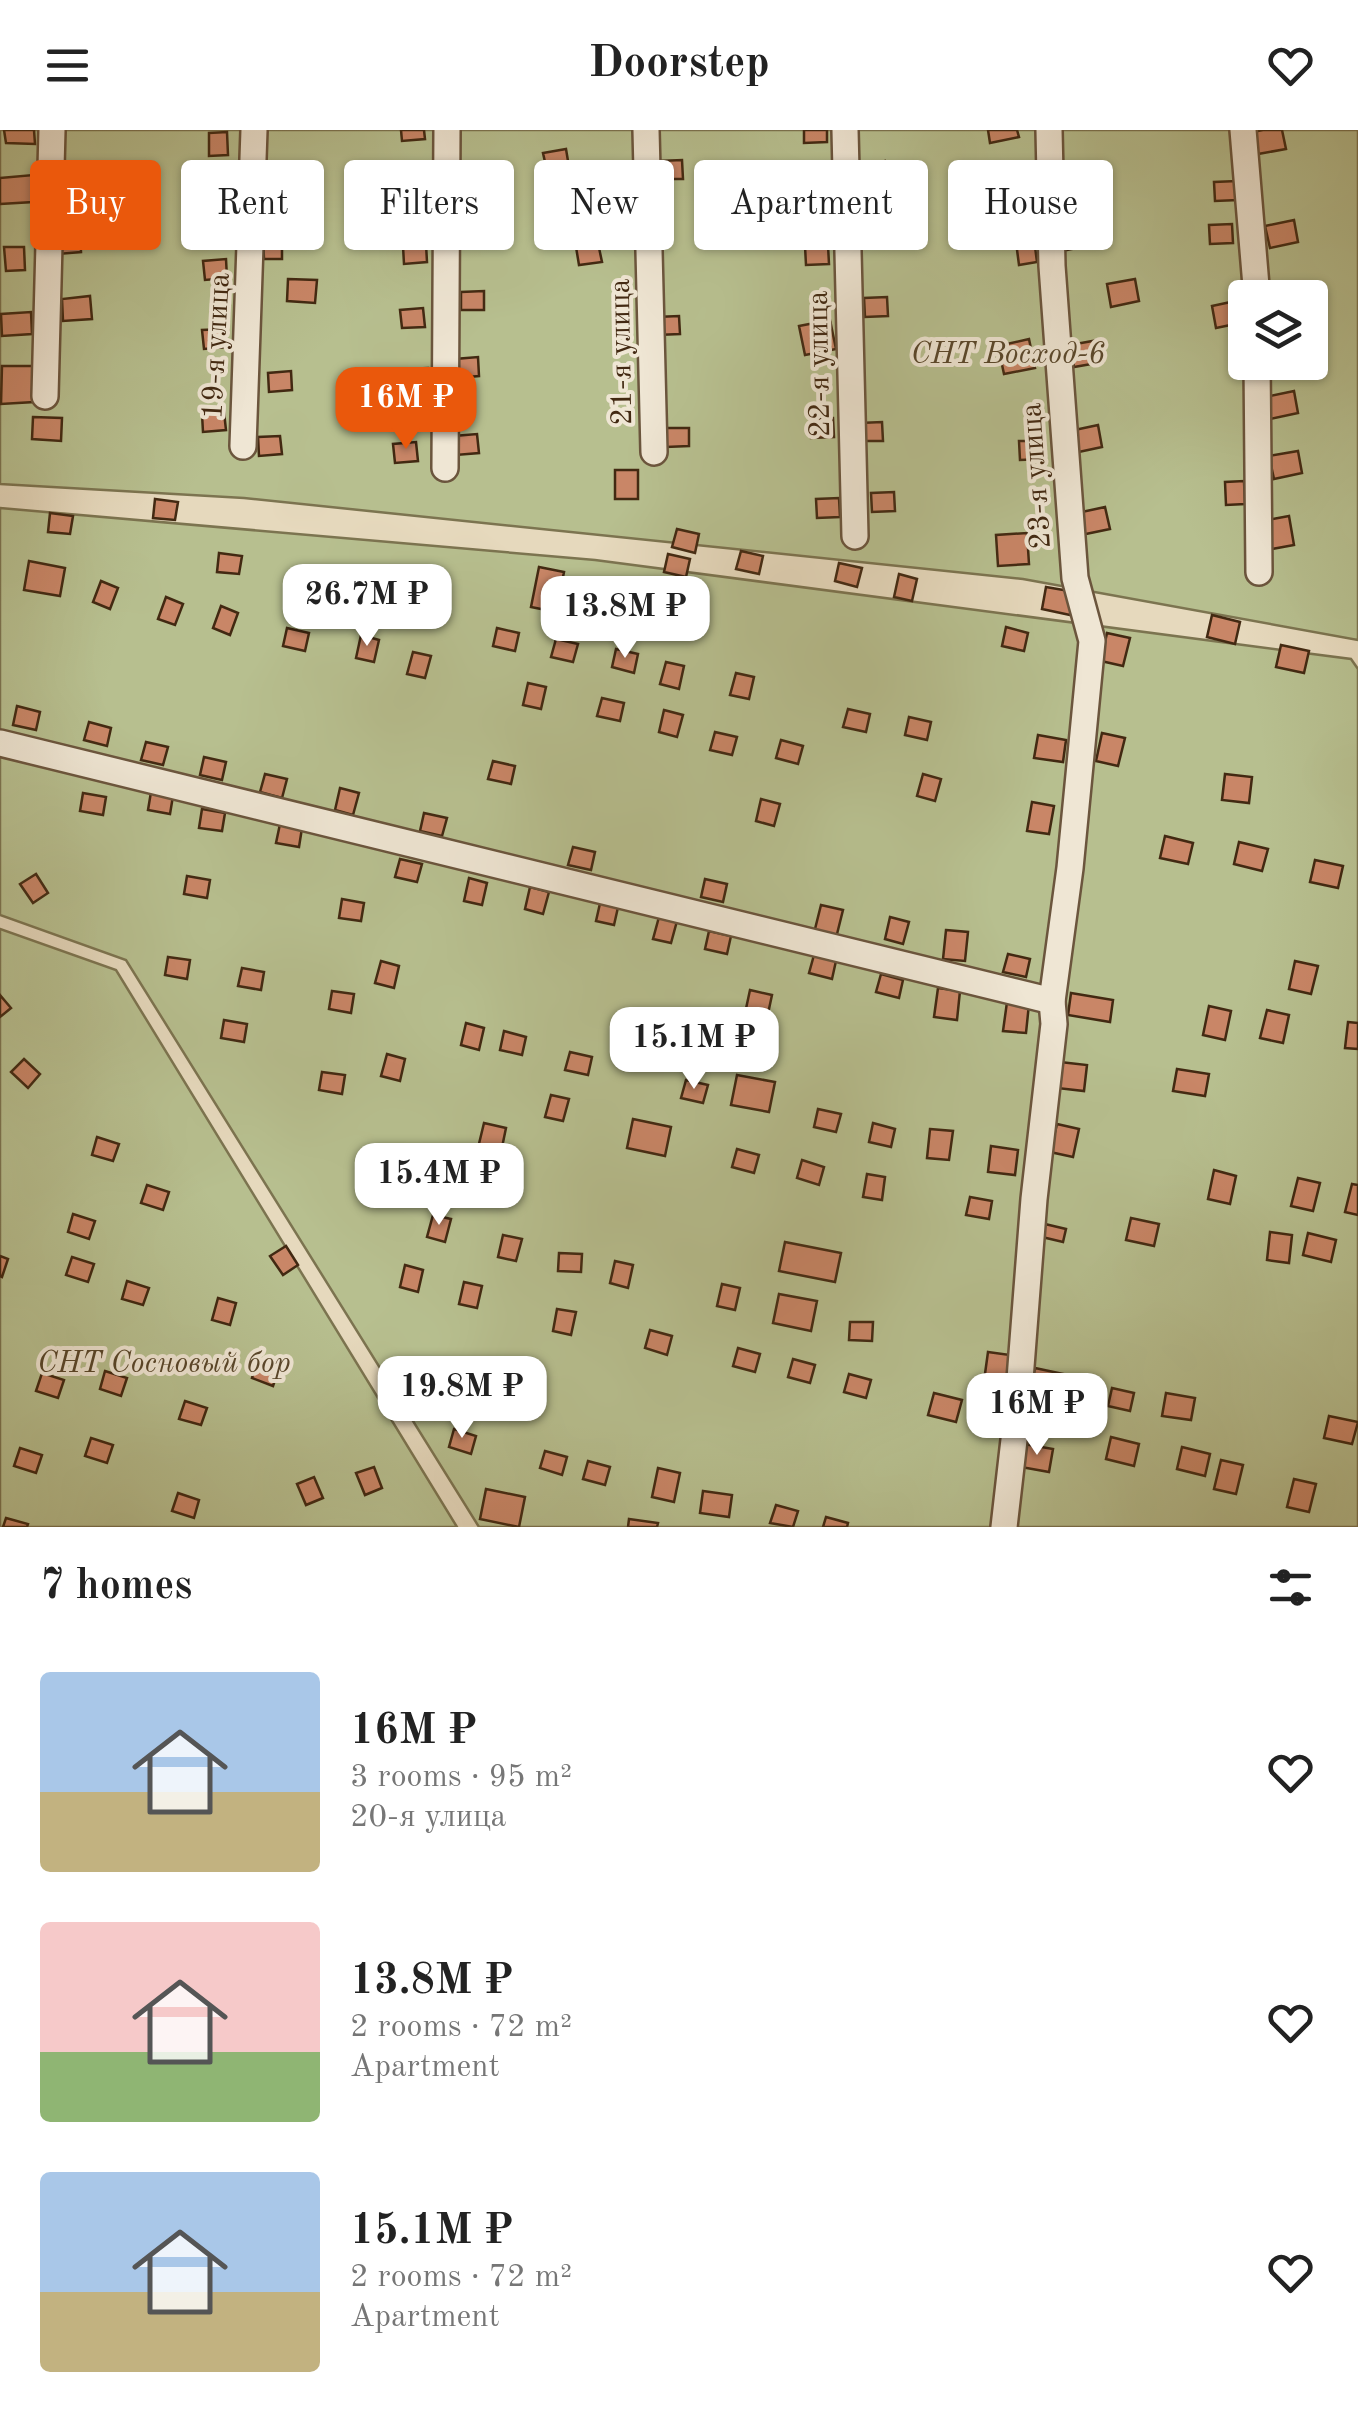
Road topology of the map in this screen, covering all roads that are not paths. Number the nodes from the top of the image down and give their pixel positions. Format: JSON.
{"nodes":[{"id":1,"x":52,"y":130,"type":"edge"},
{"id":2,"x":254,"y":130,"type":"edge"},
{"id":3,"x":448,"y":130,"type":"edge"},
{"id":4,"x":646,"y":130,"type":"edge"},
{"id":5,"x":845,"y":130,"type":"edge"},
{"id":6,"x":1049,"y":130,"type":"edge"},
{"id":7,"x":1243,"y":130,"type":"edge"},
{"id":8,"x":1256,"y":280,"type":"edge"},
{"id":9,"x":1257,"y":380,"type":"edge"},
{"id":10,"x":45,"y":396,"type":"dead end"},
{"id":11,"x":242,"y":446,"type":"dead end"},
{"id":12,"x":654,"y":452,"type":"dead end"},
{"id":13,"x":445,"y":468,"type":"dead end"},
{"id":14,"x":854,"y":536,"type":"dead end"},
{"id":15,"x":1259,"y":572,"type":"dead end"},
{"id":16,"x":0,"y":743,"type":"edge"},
{"id":17,"x":1052,"y":1000,"type":"junction"},
{"id":18,"x":1004,"y":1527,"type":"edge"}],
"edges":[{"from":1,"to":10,"type":"street"},
{"from":2,"to":11,"type":"street","name":"19-я улица"},
{"from":3,"to":13,"type":"street"},
{"from":4,"to":12,"type":"street","name":"21-я улица"},
{"from":5,"to":14,"type":"street","name":"22-я улица"},
{"from":6,"to":17,"type":"street","name":"23-я улица"},
{"from":7,"to":8,"type":"street"},
{"from":9,"to":15,"type":"street"},
{"from":16,"to":17,"type":"street"},
{"from":17,"to":18,"type":"street","name":"23-я улица"}]}
